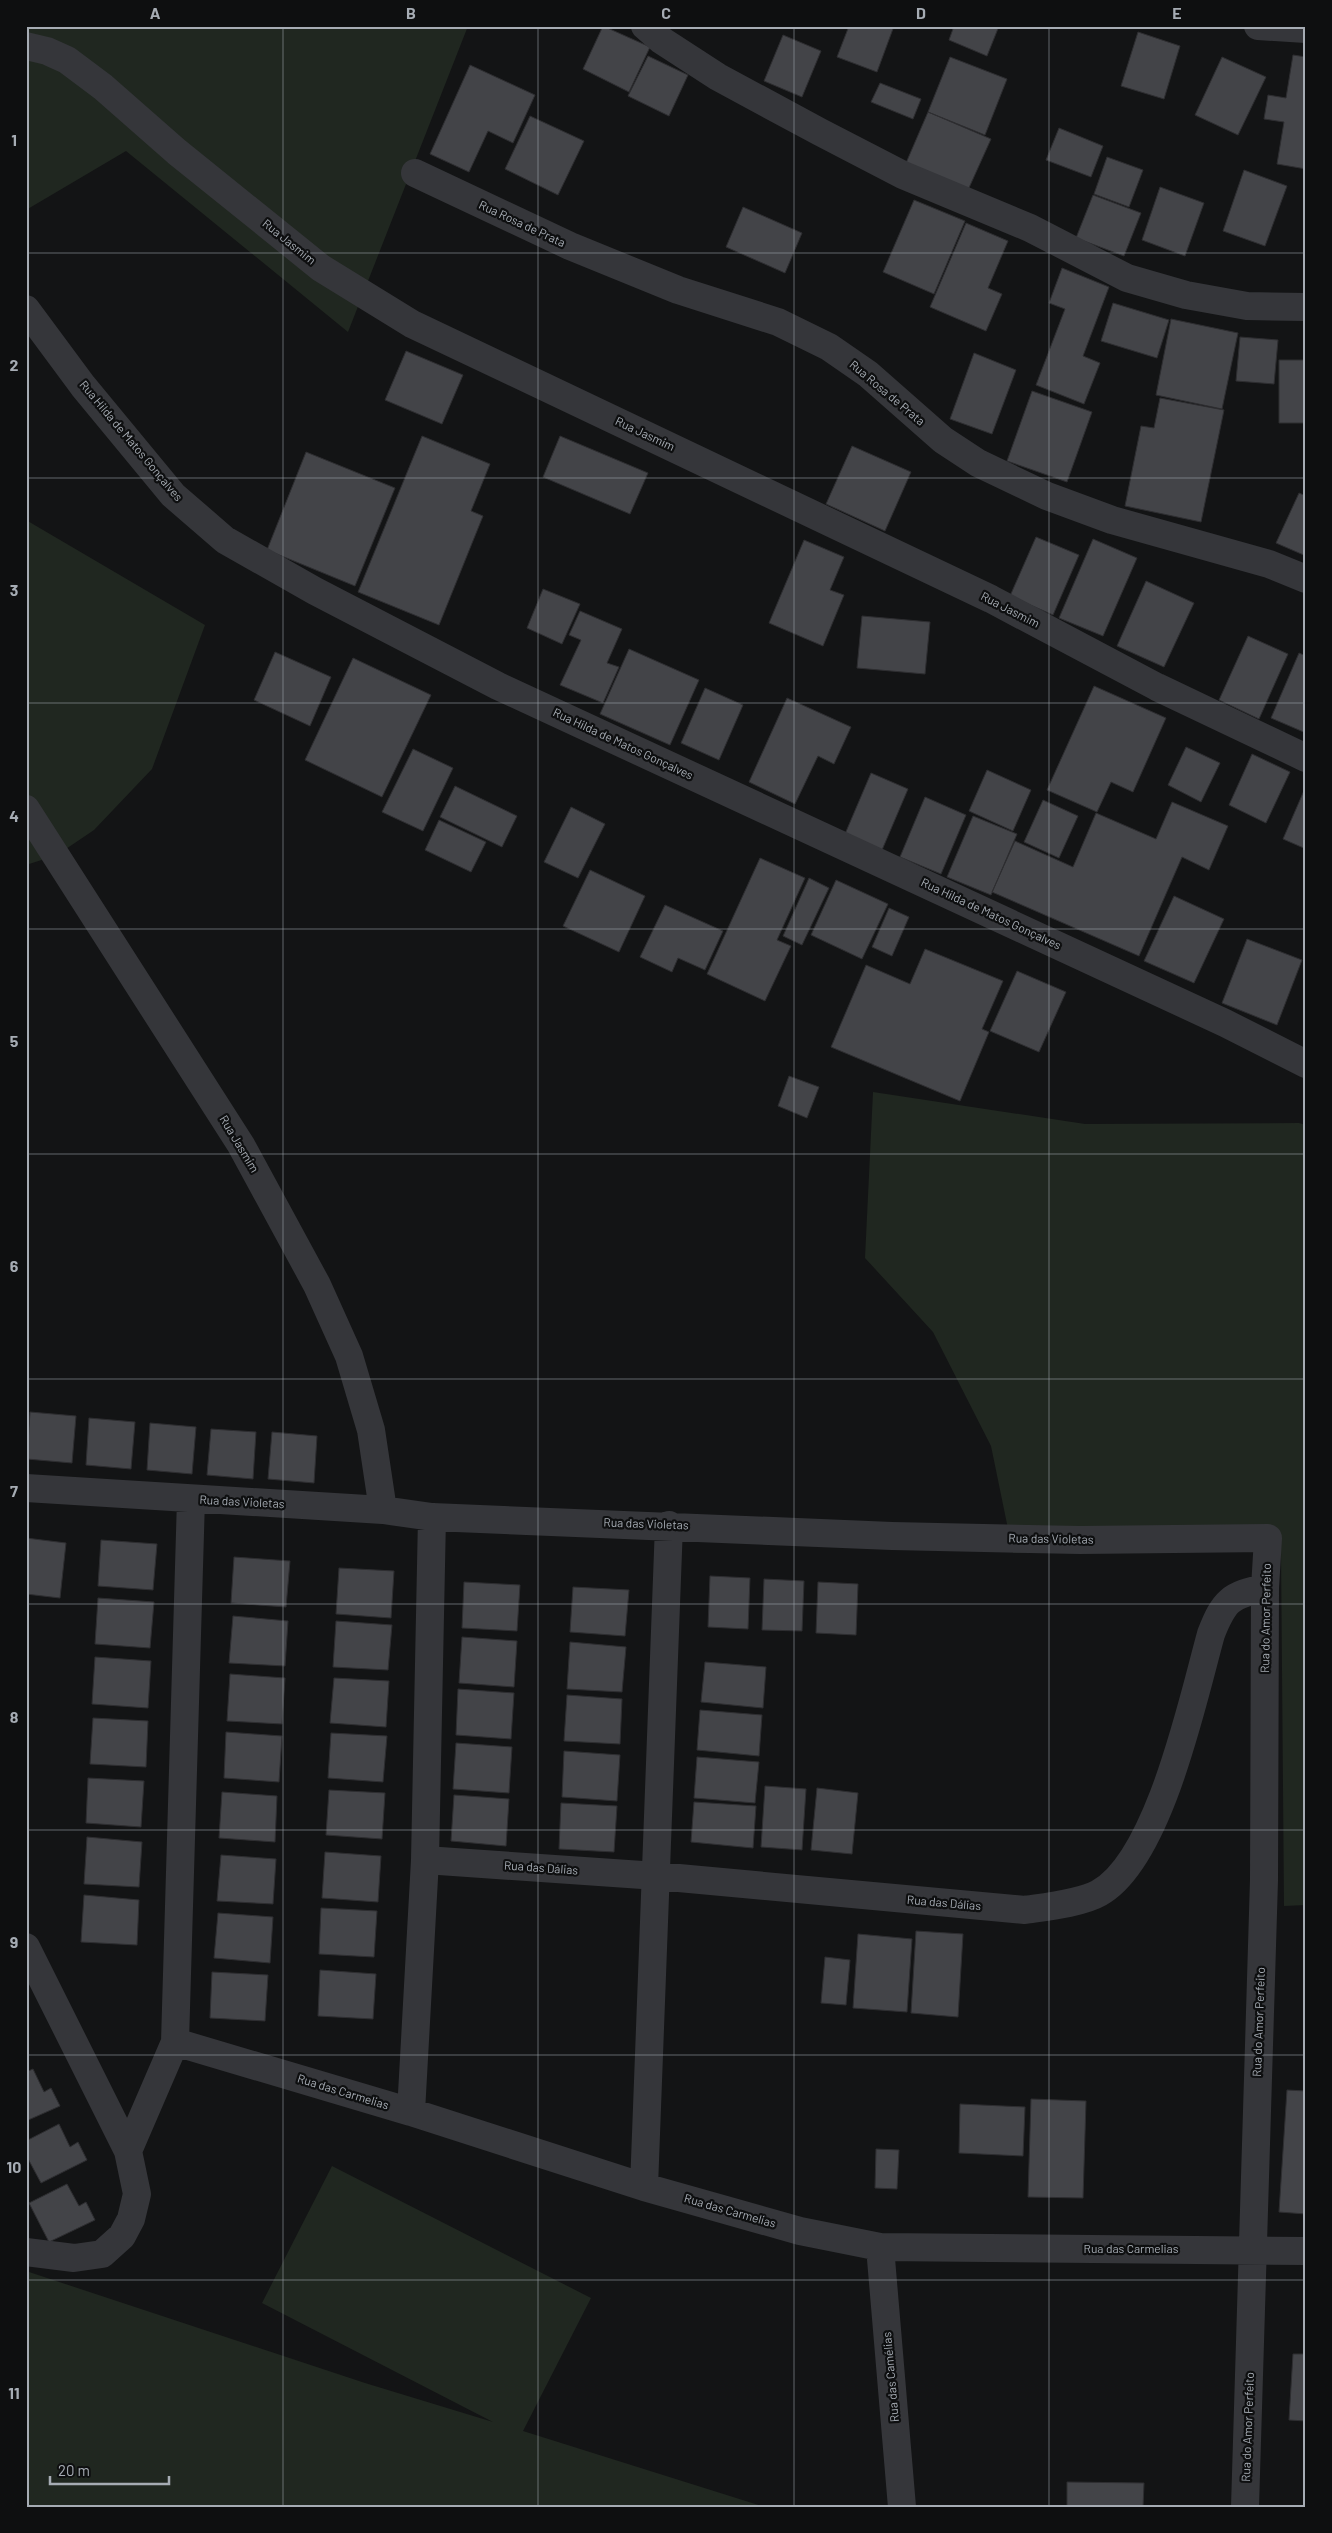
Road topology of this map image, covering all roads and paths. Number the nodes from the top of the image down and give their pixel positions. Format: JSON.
{"nodes":[{"id":1,"x":645,"y":26,"type":"edge"},
{"id":2,"x":1258,"y":26,"type":"edge"},
{"id":3,"x":1306,"y":30,"type":"edge"},
{"id":4,"x":26,"y":46,"type":"edge"},
{"id":5,"x":415,"y":174,"type":"dead end"},
{"id":6,"x":1306,"y":308,"type":"edge"},
{"id":7,"x":26,"y":309,"type":"edge"},
{"id":8,"x":1306,"y":579,"type":"edge"},
{"id":9,"x":1306,"y":758,"type":"edge"},
{"id":10,"x":26,"y":808,"type":"edge"},
{"id":11,"x":1306,"y":1064,"type":"edge"},
{"id":12,"x":26,"y":1488,"type":"edge"},
{"id":13,"x":191,"y":1499,"type":"junction"},
{"id":14,"x":383,"y":1510,"type":"junction"},
{"id":15,"x":432,"y":1517,"type":"junction"},
{"id":16,"x":669,"y":1525,"type":"junction"},
{"id":17,"x":1268,"y":1538,"type":"joint"},
{"id":18,"x":1265,"y":1588,"type":"junction"},
{"id":19,"x":425,"y":1860,"type":"junction"},
{"id":20,"x":656,"y":1876,"type":"junction"},
{"id":21,"x":26,"y":1947,"type":"edge"},
{"id":22,"x":175,"y":2042,"type":"junction"},
{"id":23,"x":411,"y":2112,"type":"junction"},
{"id":24,"x":128,"y":2150,"type":"junction"},
{"id":25,"x":644,"y":2187,"type":"junction"},
{"id":26,"x":880,"y":2247,"type":"junction"},
{"id":27,"x":1253,"y":2250,"type":"junction"},
{"id":28,"x":1306,"y":2251,"type":"edge"},
{"id":29,"x":26,"y":2252,"type":"edge"},
{"id":30,"x":902,"y":2507,"type":"edge"},
{"id":31,"x":1245,"y":2507,"type":"edge"}],
"edges":[{"from":1,"to":6,"type":"street"},
{"from":2,"to":3,"type":"street"},
{"from":4,"to":9,"type":"street","name":"Rua Jasmim"},
{"from":5,"to":8,"type":"street","name":"Rua Rosa de Prata"},
{"from":7,"to":11,"type":"street","name":"Rua Hilda de Matos Gonçalves"},
{"from":10,"to":14,"type":"street","name":"Rua Jasmim"},
{"from":12,"to":13,"type":"street","name":"Rua das Violetas"},
{"from":13,"to":14,"type":"street","name":"Rua das Violetas"},
{"from":13,"to":22,"type":"street"},
{"from":14,"to":15,"type":"street","name":"Rua das Violetas"},
{"from":15,"to":16,"type":"street","name":"Rua das Violetas"},
{"from":15,"to":19,"type":"street"},
{"from":16,"to":17,"type":"street","name":"Rua das Violetas"},
{"from":16,"to":20,"type":"street"},
{"from":17,"to":18,"type":"street","name":"Rua do Amor Perfeito"},
{"from":18,"to":20,"type":"street","name":"Rua das Dálias"},
{"from":18,"to":27,"type":"street","name":"Rua do Amor Perfeito"},
{"from":19,"to":20,"type":"street","name":"Rua das Dálias"},
{"from":19,"to":23,"type":"street"},
{"from":20,"to":25,"type":"street"},
{"from":21,"to":24,"type":"street"},
{"from":22,"to":23,"type":"street","name":"Rua das Carmelias"},
{"from":22,"to":24,"type":"street"},
{"from":23,"to":25,"type":"street","name":"Rua das Carmelias"},
{"from":24,"to":29,"type":"street"},
{"from":25,"to":26,"type":"street","name":"Rua das Carmelias"},
{"from":26,"to":27,"type":"street","name":"Rua das Carmelias"},
{"from":26,"to":30,"type":"street","name":"Rua das Camélias"},
{"from":27,"to":28,"type":"street","name":"Rua das Carmelias"},
{"from":27,"to":31,"type":"street","name":"Rua do Amor Perfeito"}]}
